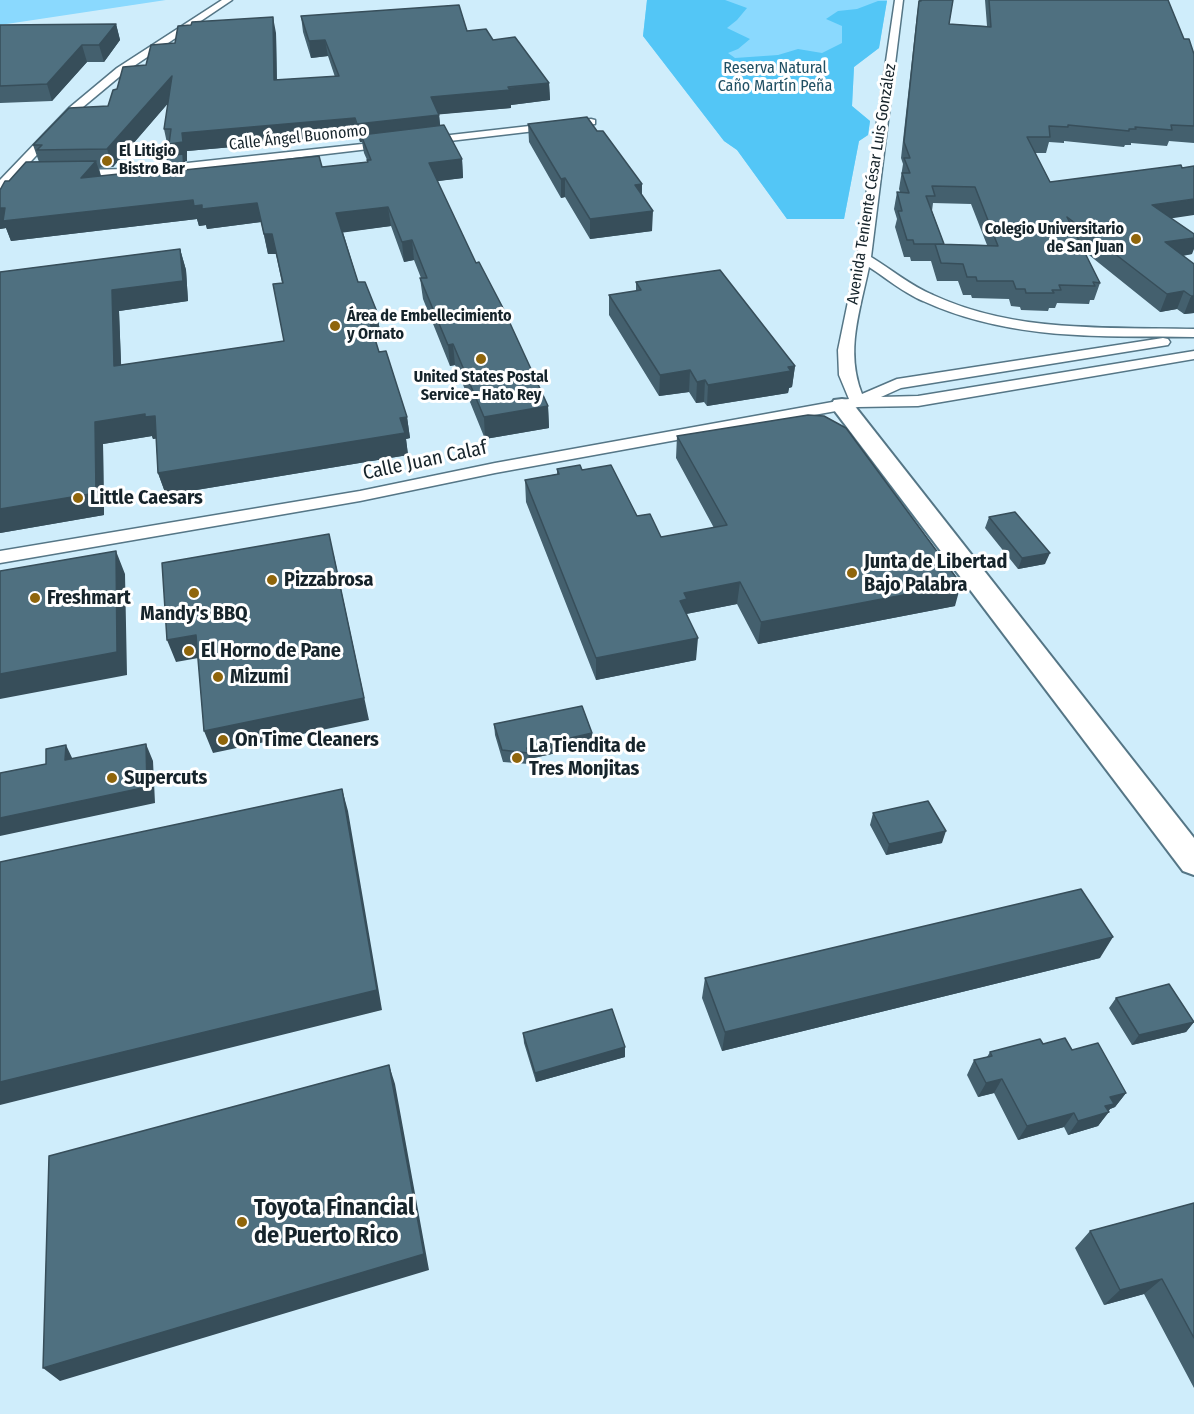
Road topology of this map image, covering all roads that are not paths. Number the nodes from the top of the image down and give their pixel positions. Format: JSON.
{"nodes":[{"id":1,"x":228,"y":0,"type":"edge"},
{"id":2,"x":899,"y":0,"type":"edge"},
{"id":3,"x":591,"y":122,"type":"edge"},
{"id":4,"x":55,"y":175,"type":"edge"},
{"id":5,"x":9,"y":176,"type":"junction"},
{"id":6,"x":32,"y":176,"type":"edge"},
{"id":7,"x":0,"y":187,"type":"edge"},
{"id":8,"x":864,"y":258,"type":"junction"},
{"id":9,"x":1194,"y":335,"type":"edge"},
{"id":10,"x":1194,"y":356,"type":"edge"},
{"id":11,"x":850,"y":403,"type":"junction"},
{"id":12,"x":0,"y":557,"type":"edge"},
{"id":13,"x":1194,"y":862,"type":"edge"}],
"edges":[{"from":1,"to":5,"type":"street"},
{"from":2,"to":8,"type":"street","name":"Avenida Teniente César Luis González"},
{"from":3,"to":4,"type":"street","name":"Calle Ángel Buonomo"},
{"from":5,"to":6,"type":"street"},
{"from":5,"to":7,"type":"street"},
{"from":8,"to":9,"type":"street"},
{"from":8,"to":11,"type":"street","name":"Avenida Teniente César Luis González"},
{"from":9,"to":11,"type":"street"},
{"from":10,"to":11,"type":"street"},
{"from":11,"to":12,"type":"street","name":"Calle Juan Calaf"},
{"from":11,"to":13,"type":"street","name":"Avenida Teniente César Luis González"}]}
